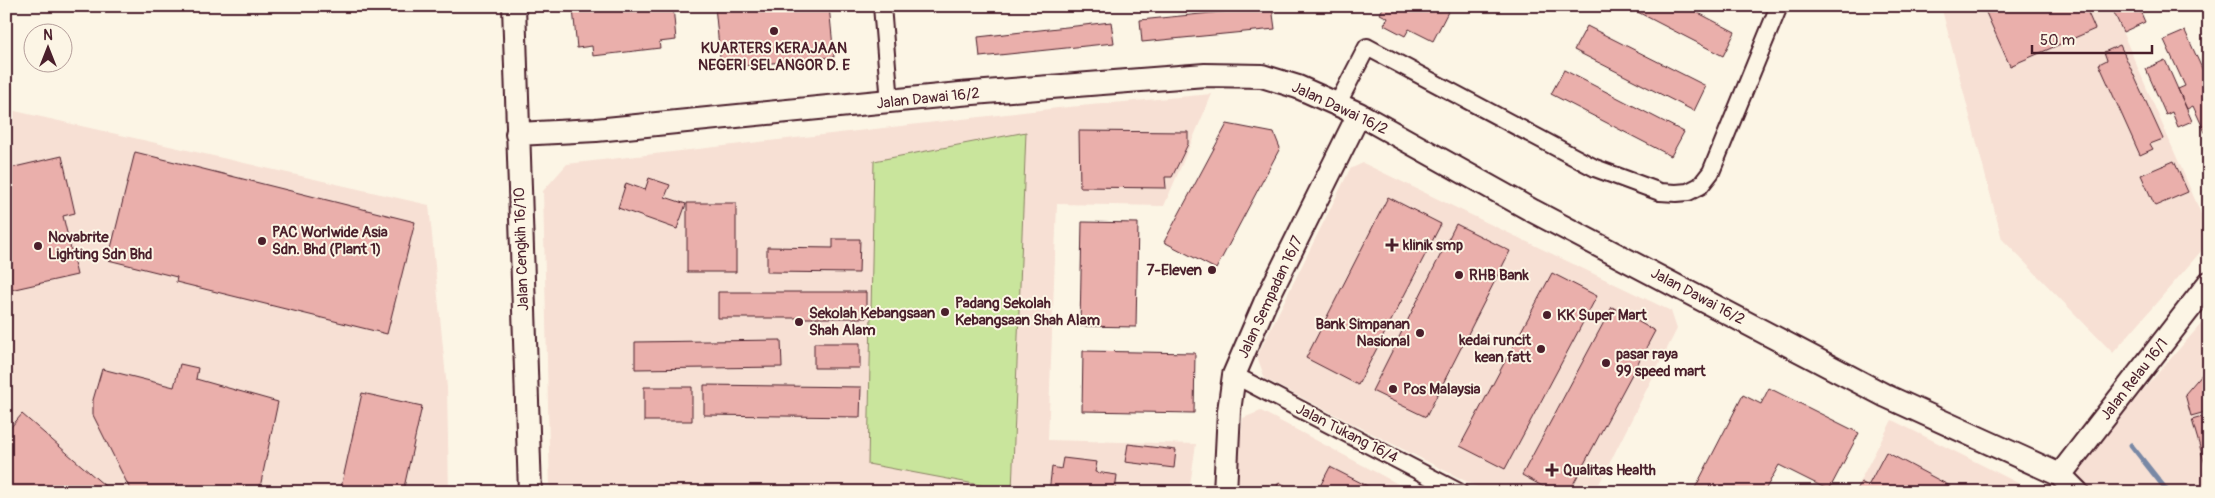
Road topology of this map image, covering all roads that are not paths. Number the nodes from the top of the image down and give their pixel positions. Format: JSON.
{"nodes":[{"id":1,"x":514,"y":6,"type":"edge"},
{"id":2,"x":882,"y":6,"type":"edge"},
{"id":3,"x":1779,"y":6,"type":"edge"},
{"id":4,"x":890,"y":102,"type":"junction"},
{"id":5,"x":1337,"y":104,"type":"junction"},
{"id":6,"x":1359,"y":114,"type":"junction"},
{"id":7,"x":517,"y":134,"type":"junction"},
{"id":8,"x":2209,"y":283,"type":"edge"},
{"id":9,"x":1234,"y":375,"type":"junction"},
{"id":10,"x":2060,"y":475,"type":"junction"},
{"id":11,"x":530,"y":492,"type":"edge"},
{"id":12,"x":1225,"y":492,"type":"edge"},
{"id":13,"x":1459,"y":492,"type":"edge"},
{"id":14,"x":2077,"y":492,"type":"edge"}],
"edges":[{"from":1,"to":7,"type":"street","name":"Jalan Cengkih 16/10"},
{"from":2,"to":4,"type":"street"},
{"from":3,"to":5,"type":"street"},
{"from":4,"to":5,"type":"street","name":"Jalan Dawai 16/2"},
{"from":4,"to":7,"type":"street","name":"Jalan Dawai 16/2"},
{"from":5,"to":6,"type":"street","name":"Jalan Dawai 16/2"},
{"from":6,"to":9,"type":"street","name":"Jalan Sempadan 16/7"},
{"from":6,"to":10,"type":"street","name":"Jalan Dawai 16/2"},
{"from":7,"to":11,"type":"street","name":"Jalan Cengkih 16/10"},
{"from":8,"to":10,"type":"street","name":"Jalan Relau 16/1"},
{"from":9,"to":12,"type":"street","name":"Jalan Sempadan 16/7"},
{"from":9,"to":13,"type":"street","name":"Jalan Tukang 16/4"},
{"from":10,"to":14,"type":"street","name":"Jalan Dawai 16/2"}]}
